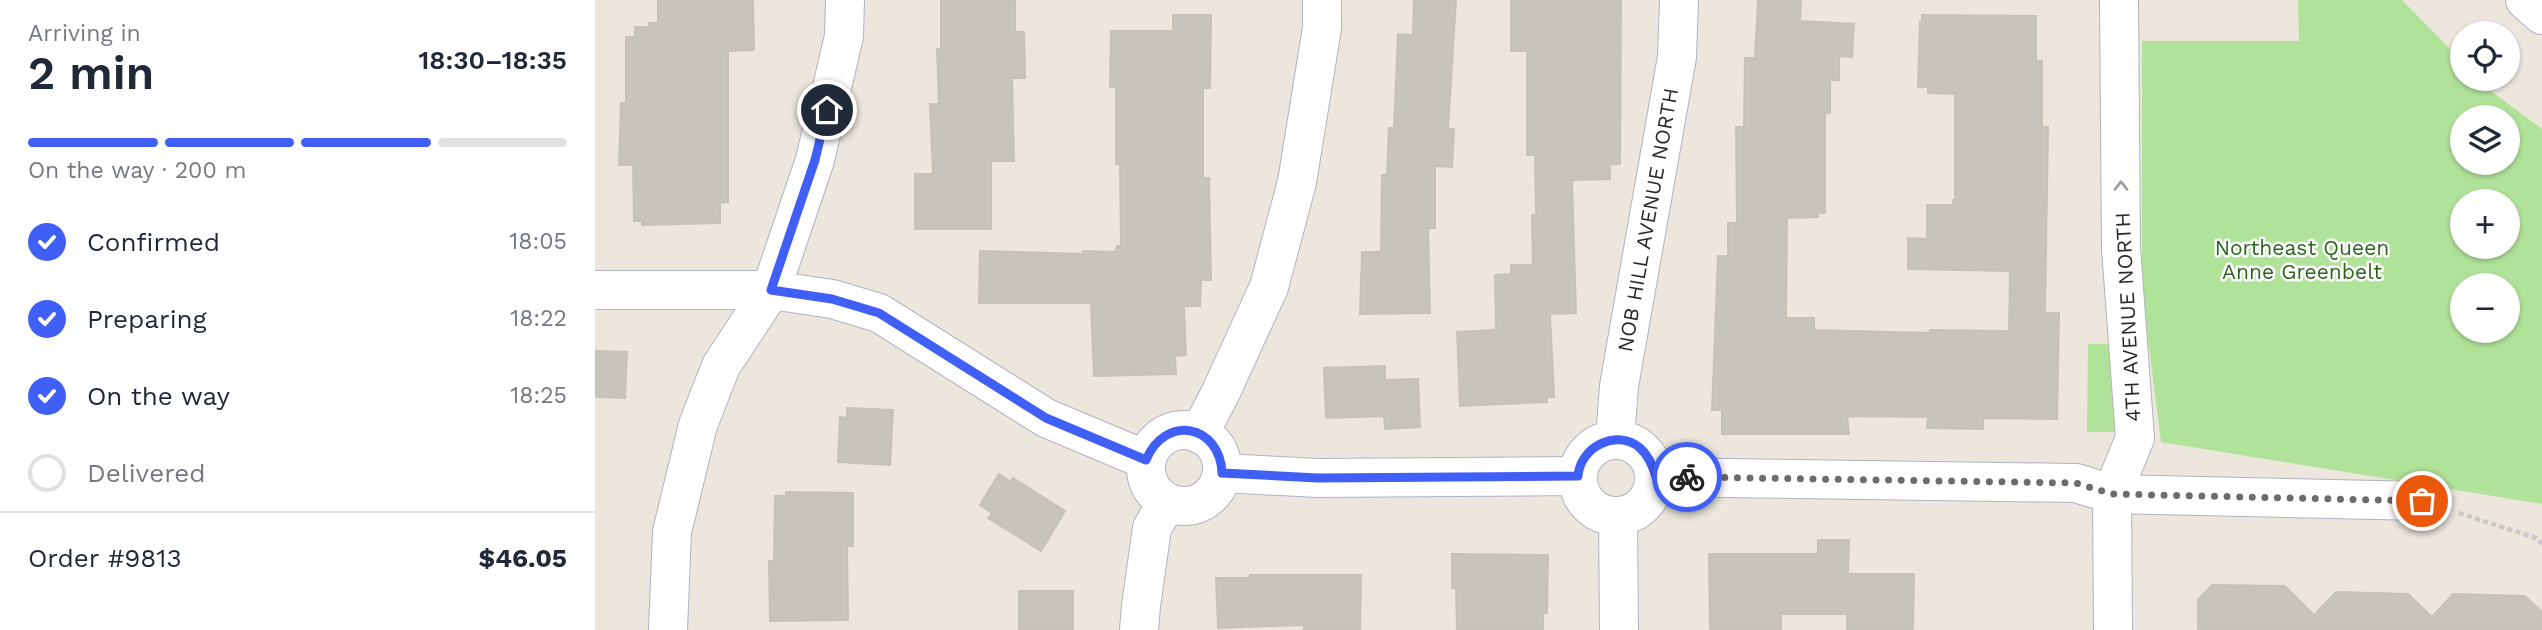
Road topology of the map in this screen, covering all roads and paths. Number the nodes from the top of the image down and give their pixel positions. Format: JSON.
{"nodes":[{"id":1,"x":845,"y":0,"type":"edge"},
{"id":2,"x":1322,"y":0,"type":"edge"},
{"id":3,"x":1679,"y":0,"type":"edge"},
{"id":4,"x":2119,"y":0,"type":"edge"},
{"id":5,"x":2525,"y":0,"type":"edge"},
{"id":6,"x":2542,"y":15,"type":"edge"},
{"id":7,"x":595,"y":290,"type":"edge"},
{"id":8,"x":771,"y":290,"type":"junction"},
{"id":9,"x":1199,"y":434,"type":"junction"},
{"id":10,"x":1615,"y":440,"type":"junction"},
{"id":11,"x":1146,"y":460,"type":"junction"},
{"id":12,"x":1222,"y":473,"type":"junction"},
{"id":13,"x":1578,"y":476,"type":"junction"},
{"id":14,"x":1656,"y":477,"type":"junction"},
{"id":15,"x":2112,"y":494,"type":"junction"},
{"id":16,"x":2422,"y":501,"type":"joint"},
{"id":17,"x":1167,"y":502,"type":"junction"},
{"id":18,"x":1618,"y":516,"type":"junction"},
{"id":19,"x":2542,"y":544,"type":"edge"},
{"id":20,"x":668,"y":630,"type":"edge"},
{"id":21,"x":1139,"y":630,"type":"edge"},
{"id":22,"x":1619,"y":630,"type":"edge"},
{"id":23,"x":2113,"y":630,"type":"edge"}],
"edges":[{"from":1,"to":8,"type":"street"},
{"from":2,"to":9,"type":"street"},
{"from":3,"to":10,"type":"street","name":"NOB HILL AVENUE NORTH"},
{"from":15,"to":4,"type":"street","name":"4TH AVENUE NORTH","one_way":true},
{"from":5,"to":6,"type":"street"},
{"from":7,"to":8,"type":"street"},
{"from":8,"to":11,"type":"street"},
{"from":8,"to":20,"type":"street"},
{"from":9,"to":11,"type":"street"},
{"from":9,"to":12,"type":"street"},
{"from":10,"to":13,"type":"street"},
{"from":10,"to":14,"type":"street"},
{"from":11,"to":17,"type":"street"},
{"from":12,"to":13,"type":"street"},
{"from":12,"to":17,"type":"street"},
{"from":13,"to":18,"type":"street"},
{"from":14,"to":15,"type":"street"},
{"from":14,"to":18,"type":"street"},
{"from":15,"to":16,"type":"street"},
{"from":15,"to":23,"type":"street","name":"4TH AVENUE NORTH"},
{"from":16,"to":19,"type":"path"},
{"from":17,"to":21,"type":"street"},
{"from":18,"to":22,"type":"street"}]}
